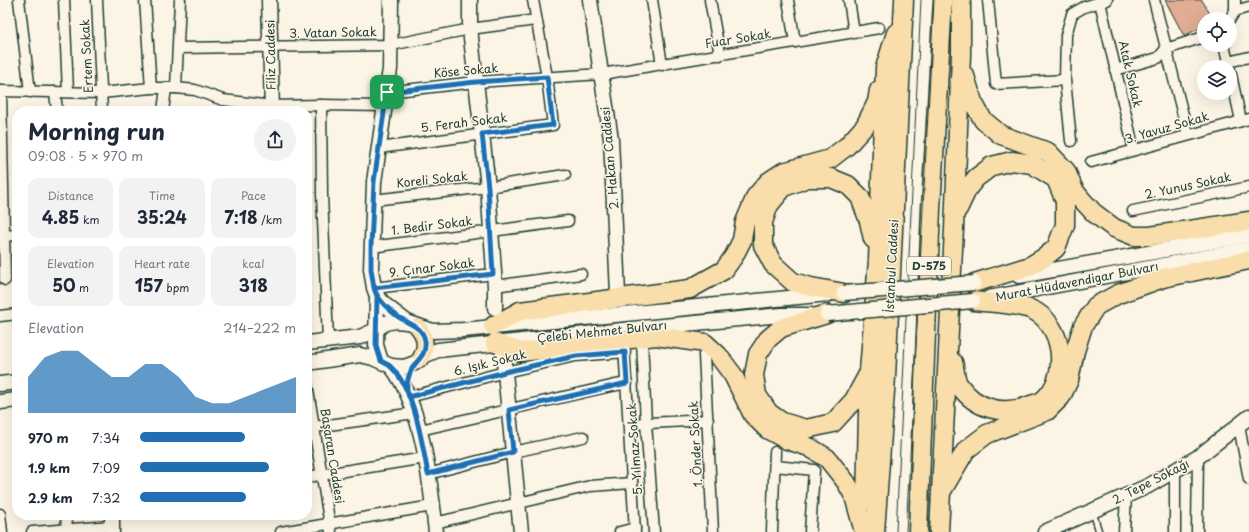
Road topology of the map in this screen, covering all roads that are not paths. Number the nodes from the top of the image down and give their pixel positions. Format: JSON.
{"nodes":[{"id":1,"x":19,"y":0,"type":"edge"},
{"id":2,"x":64,"y":0,"type":"edge"},
{"id":3,"x":97,"y":0,"type":"edge"},
{"id":4,"x":145,"y":0,"type":"edge"},
{"id":5,"x":180,"y":0,"type":"edge"},
{"id":6,"x":269,"y":0,"type":"edge"},
{"id":7,"x":391,"y":0,"type":"edge"},
{"id":8,"x":470,"y":0,"type":"edge"},
{"id":9,"x":532,"y":0,"type":"edge"},
{"id":10,"x":590,"y":0,"type":"edge"},
{"id":11,"x":652,"y":0,"type":"edge"},
{"id":12,"x":710,"y":0,"type":"edge"},
{"id":13,"x":788,"y":0,"type":"edge"},
{"id":14,"x":849,"y":0,"type":"edge"},
{"id":15,"x":943,"y":0,"type":"edge"},
{"id":16,"x":961,"y":0,"type":"edge"},
{"id":17,"x":988,"y":0,"type":"edge"},
{"id":18,"x":1154,"y":0,"type":"edge"},
{"id":19,"x":1235,"y":0,"type":"edge"},
{"id":20,"x":1104,"y":1,"type":"edge"},
{"id":21,"x":904,"y":4,"type":"edge"},
{"id":22,"x":1249,"y":7,"type":"edge"},
{"id":23,"x":1233,"y":12,"type":"edge"},
{"id":24,"x":1237,"y":13,"type":"edge"},
{"id":25,"x":536,"y":20,"type":"junction"},
{"id":26,"x":879,"y":28,"type":"dead end"},
{"id":27,"x":470,"y":29,"type":"junction"},
{"id":28,"x":854,"y":33,"type":"junction"},
{"id":29,"x":1197,"y":39,"type":"edge"},
{"id":30,"x":795,"y":42,"type":"junction"},
{"id":31,"x":391,"y":45,"type":"junction"},
{"id":32,"x":271,"y":47,"type":"junction"},
{"id":33,"x":179,"y":48,"type":"junction"},
{"id":34,"x":1166,"y":49,"type":"junction"},
{"id":35,"x":720,"y":55,"type":"junction"},
{"id":36,"x":961,"y":55,"type":"junction"},
{"id":37,"x":1249,"y":57,"type":"edge"},
{"id":38,"x":1237,"y":63,"type":"edge"},
{"id":39,"x":662,"y":64,"type":"junction"},
{"id":40,"x":885,"y":68,"type":"junction"},
{"id":41,"x":1115,"y":70,"type":"junction"},
{"id":42,"x":602,"y":74,"type":"junction"},
{"id":43,"x":547,"y":77,"type":"junction"},
{"id":44,"x":1065,"y":80,"type":"junction"},
{"id":45,"x":476,"y":82,"type":"junction"},
{"id":46,"x":151,"y":88,"type":"junction"},
{"id":47,"x":166,"y":88,"type":"junction"},
{"id":48,"x":176,"y":88,"type":"junction"},
{"id":49,"x":1,"y":91,"type":"edge"},
{"id":50,"x":30,"y":92,"type":"junction"},
{"id":51,"x":55,"y":92,"type":"junction"},
{"id":52,"x":68,"y":92,"type":"junction"},
{"id":53,"x":387,"y":92,"type":"junction"},
{"id":54,"x":101,"y":93,"type":"junction"},
{"id":55,"x":1237,"y":94,"type":"edge"},
{"id":56,"x":223,"y":100,"type":"junction"},
{"id":57,"x":321,"y":105,"type":"junction"},
{"id":58,"x":56,"y":106,"type":"edge"},
{"id":59,"x":102,"y":106,"type":"edge"},
{"id":60,"x":164,"y":106,"type":"edge"},
{"id":61,"x":223,"y":106,"type":"edge"},
{"id":62,"x":260,"y":106,"type":"edge"},
{"id":63,"x":272,"y":106,"type":"edge"},
{"id":64,"x":305,"y":106,"type":"edge"},
{"id":65,"x":384,"y":106,"type":"junction"},
{"id":66,"x":1245,"y":120,"type":"edge"},
{"id":67,"x":482,"y":134,"type":"junction"},
{"id":68,"x":1188,"y":135,"type":"junction"},
{"id":69,"x":1071,"y":141,"type":"dead end"},
{"id":70,"x":379,"y":148,"type":"junction"},
{"id":71,"x":1134,"y":150,"type":"junction"},
{"id":72,"x":1091,"y":162,"type":"dead end"},
{"id":73,"x":565,"y":175,"type":"dead end"},
{"id":74,"x":488,"y":187,"type":"junction"},
{"id":75,"x":1249,"y":187,"type":"edge"},
{"id":76,"x":373,"y":200,"type":"junction"},
{"id":77,"x":1133,"y":211,"type":"dead end"},
{"id":78,"x":568,"y":221,"type":"dead end"},
{"id":79,"x":1249,"y":221,"type":"edge"},
{"id":80,"x":954,"y":229,"type":"junction"},
{"id":81,"x":490,"y":232,"type":"junction"},
{"id":82,"x":12,"y":235,"type":"edge"},
{"id":83,"x":1249,"y":235,"type":"edge"},
{"id":84,"x":2,"y":236,"type":"edge"},
{"id":85,"x":371,"y":246,"type":"junction"},
{"id":86,"x":1249,"y":249,"type":"edge"},
{"id":87,"x":878,"y":260,"type":"junction"},
{"id":88,"x":1249,"y":260,"type":"edge"},
{"id":89,"x":581,"y":274,"type":"dead end"},
{"id":90,"x":5,"y":280,"type":"dead end"},
{"id":91,"x":494,"y":280,"type":"junction"},
{"id":92,"x":974,"y":283,"type":"junction"},
{"id":93,"x":903,"y":288,"type":"joint"},
{"id":94,"x":375,"y":292,"type":"junction"},
{"id":95,"x":844,"y":293,"type":"junction"},
{"id":96,"x":618,"y":294,"type":"dead end"},
{"id":97,"x":973,"y":301,"type":"junction"},
{"id":98,"x":904,"y":307,"type":"joint"},
{"id":99,"x":495,"y":308,"type":"dead end"},
{"id":100,"x":827,"y":314,"type":"junction"},
{"id":101,"x":12,"y":315,"type":"edge"},
{"id":102,"x":0,"y":316,"type":"edge"},
{"id":103,"x":412,"y":325,"type":"junction"},
{"id":104,"x":376,"y":330,"type":"junction"},
{"id":105,"x":949,"y":336,"type":"junction"},
{"id":106,"x":328,"y":341,"type":"junction"},
{"id":107,"x":497,"y":341,"type":"junction"},
{"id":108,"x":642,"y":341,"type":"dead end"},
{"id":109,"x":624,"y":342,"type":"dead end"},
{"id":110,"x":312,"y":343,"type":"edge"},
{"id":111,"x":625,"y":352,"type":"junction"},
{"id":112,"x":704,"y":355,"type":"dead end"},
{"id":113,"x":418,"y":361,"type":"junction"},
{"id":114,"x":312,"y":362,"type":"edge"},
{"id":115,"x":386,"y":364,"type":"junction"},
{"id":116,"x":869,"y":371,"type":"junction"},
{"id":117,"x":505,"y":372,"type":"junction"},
{"id":118,"x":12,"y":383,"type":"edge"},
{"id":119,"x":627,"y":383,"type":"junction"},
{"id":120,"x":0,"y":384,"type":"edge"},
{"id":121,"x":408,"y":394,"type":"junction"},
{"id":122,"x":12,"y":401,"type":"edge"},
{"id":123,"x":0,"y":402,"type":"edge"},
{"id":124,"x":509,"y":410,"type":"junction"},
{"id":125,"x":415,"y":413,"type":"junction"},
{"id":126,"x":708,"y":420,"type":"junction"},
{"id":127,"x":1244,"y":422,"type":"edge"},
{"id":128,"x":646,"y":423,"type":"junction"},
{"id":129,"x":629,"y":424,"type":"junction"},
{"id":130,"x":312,"y":428,"type":"edge"},
{"id":131,"x":420,"y":430,"type":"junction"},
{"id":132,"x":312,"y":432,"type":"edge"},
{"id":133,"x":583,"y":437,"type":"dead end"},
{"id":134,"x":513,"y":452,"type":"junction"},
{"id":135,"x":775,"y":452,"type":"dead end"},
{"id":136,"x":1198,"y":457,"type":"junction"},
{"id":137,"x":425,"y":458,"type":"junction"},
{"id":138,"x":775,"y":466,"type":"junction"},
{"id":139,"x":1175,"y":470,"type":"junction"},
{"id":140,"x":428,"y":474,"type":"junction"},
{"id":141,"x":322,"y":475,"type":"junction"},
{"id":142,"x":312,"y":476,"type":"edge"},
{"id":143,"x":1249,"y":479,"type":"edge"},
{"id":144,"x":632,"y":483,"type":"junction"},
{"id":145,"x":941,"y":492,"type":"junction"},
{"id":146,"x":1126,"y":496,"type":"junction"},
{"id":147,"x":518,"y":504,"type":"junction"},
{"id":148,"x":432,"y":506,"type":"junction"},
{"id":149,"x":1093,"y":511,"type":"junction"},
{"id":150,"x":0,"y":514,"type":"edge"},
{"id":151,"x":66,"y":520,"type":"edge"},
{"id":152,"x":112,"y":524,"type":"edge"},
{"id":153,"x":435,"y":527,"type":"edge"},
{"id":154,"x":330,"y":528,"type":"edge"},
{"id":155,"x":67,"y":530,"type":"junction"},
{"id":156,"x":635,"y":530,"type":"edge"},
{"id":157,"x":2,"y":532,"type":"edge"},
{"id":158,"x":32,"y":532,"type":"edge"},
{"id":159,"x":281,"y":532,"type":"edge"},
{"id":160,"x":521,"y":532,"type":"edge"},
{"id":161,"x":620,"y":532,"type":"edge"},
{"id":162,"x":654,"y":532,"type":"edge"},
{"id":163,"x":714,"y":532,"type":"edge"},
{"id":164,"x":772,"y":532,"type":"edge"},
{"id":165,"x":810,"y":532,"type":"edge"},
{"id":166,"x":865,"y":532,"type":"edge"},
{"id":167,"x":876,"y":532,"type":"edge"},
{"id":168,"x":918,"y":532,"type":"edge"},
{"id":169,"x":939,"y":532,"type":"edge"},
{"id":170,"x":1045,"y":532,"type":"edge"},
{"id":171,"x":1099,"y":532,"type":"edge"},
{"id":172,"x":1124,"y":532,"type":"edge"},
{"id":173,"x":1175,"y":532,"type":"edge"},
{"id":174,"x":1197,"y":532,"type":"edge"}],
"edges":[{"from":1,"to":50,"type":"street"},
{"from":2,"to":52,"type":"street"},
{"from":3,"to":54,"type":"street","name":"Ertem Sokak"},
{"from":4,"to":46,"type":"street"},
{"from":5,"to":33,"type":"street"},
{"from":6,"to":32,"type":"main road","name":"Filiz Caddesi"},
{"from":7,"to":31,"type":"main road"},
{"from":8,"to":27,"type":"main road"},
{"from":9,"to":25,"type":"street"},
{"from":10,"to":42,"type":"main road","name":"2. Hakan Caddesi"},
{"from":11,"to":39,"type":"street"},
{"from":12,"to":35,"type":"street"},
{"from":13,"to":30,"type":"street"},
{"from":14,"to":28,"type":"street"},
{"from":15,"to":168,"type":"highway","number":"D-575"},
{"from":16,"to":36,"type":"highway"},
{"from":17,"to":44,"type":"street"},
{"from":18,"to":34,"type":"street"},
{"from":19,"to":23,"type":"street"},
{"from":20,"to":41,"type":"street","name":"Atak Sokak"},
{"from":20,"to":44,"type":"street"},
{"from":21,"to":40,"type":"highway"},
{"from":21,"to":167,"type":"highway","name":"İstanbul Caddesi"},
{"from":22,"to":24,"type":"street"},
{"from":25,"to":27,"type":"street","name":"3. Vatan Sokak"},
{"from":25,"to":43,"type":"street"},
{"from":26,"to":28,"type":"street","name":"Fuar Sokak"},
{"from":27,"to":31,"type":"street","name":"3. Vatan Sokak"},
{"from":27,"to":45,"type":"main road"},
{"from":28,"to":30,"type":"street","name":"Fuar Sokak"},
{"from":29,"to":34,"type":"street"},
{"from":30,"to":35,"type":"street","name":"Fuar Sokak"},
{"from":31,"to":32,"type":"street","name":"3. Vatan Sokak"},
{"from":31,"to":53,"type":"main road"},
{"from":32,"to":33,"type":"street","name":"3. Vatan Sokak"},
{"from":32,"to":63,"type":"main road","name":"Filiz Caddesi"},
{"from":33,"to":48,"type":"street"},
{"from":34,"to":41,"type":"street"},
{"from":34,"to":68,"type":"street"},
{"from":35,"to":39,"type":"street","name":"Fuar Sokak"},
{"from":36,"to":79,"type":"highway"},
{"from":36,"to":80,"type":"highway"},
{"from":37,"to":38,"type":"street"},
{"from":39,"to":42,"type":"street","name":"Fuar Sokak"},
{"from":40,"to":87,"type":"highway"},
{"from":40,"to":107,"type":"highway"},
{"from":41,"to":71,"type":"street","name":"Atak Sokak"},
{"from":42,"to":43,"type":"street","name":"Köse Sokak"},
{"from":42,"to":96,"type":"main road","name":"2. Hakan Caddesi"},
{"from":43,"to":45,"type":"street","name":"Köse Sokak"},
{"from":43,"to":67,"type":"street","name":"5. Ferah Sokak"},
{"from":44,"to":69,"type":"street"},
{"from":45,"to":53,"type":"street","name":"Köse Sokak"},
{"from":45,"to":67,"type":"main road"},
{"from":46,"to":47,"type":"street"},
{"from":46,"to":54,"type":"street"},
{"from":47,"to":48,"type":"street"},
{"from":47,"to":60,"type":"street"},
{"from":48,"to":56,"type":"street"},
{"from":49,"to":50,"type":"street"},
{"from":49,"to":84,"type":"street"},
{"from":50,"to":51,"type":"street"},
{"from":51,"to":52,"type":"street"},
{"from":51,"to":58,"type":"street"},
{"from":52,"to":54,"type":"street"},
{"from":53,"to":65,"type":"main road"},
{"from":54,"to":59,"type":"street","name":"Ertem Sokak"},
{"from":55,"to":66,"type":"street"},
{"from":56,"to":61,"type":"street"},
{"from":56,"to":62,"type":"street"},
{"from":57,"to":64,"type":"street"},
{"from":57,"to":65,"type":"street"},
{"from":57,"to":106,"type":"street"},
{"from":65,"to":70,"type":"main road"},
{"from":66,"to":68,"type":"street","name":"3. Yavuz Sokak"},
{"from":67,"to":70,"type":"street","name":"5. Ferah Sokak"},
{"from":67,"to":74,"type":"main road"},
{"from":68,"to":71,"type":"street","name":"3. Yavuz Sokak"},
{"from":70,"to":76,"type":"main road"},
{"from":71,"to":72,"type":"street","name":"3. Yavuz Sokak"},
{"from":73,"to":74,"type":"street","name":"Koreli Sokak"},
{"from":74,"to":76,"type":"street","name":"Koreli Sokak"},
{"from":74,"to":81,"type":"main road"},
{"from":75,"to":77,"type":"street","name":"2. Yunus Sokak"},
{"from":76,"to":85,"type":"main road"},
{"from":78,"to":81,"type":"street","name":"1. Bedir Sokak"},
{"from":80,"to":92,"type":"highway"},
{"from":80,"to":105,"type":"highway"},
{"from":81,"to":85,"type":"street","name":"1. Bedir Sokak"},
{"from":81,"to":91,"type":"main road"},
{"from":82,"to":84,"type":"street"},
{"from":83,"to":92,"type":"main road","name":"Murat Hüdavendigar Bulvarı"},
{"from":84,"to":90,"type":"street"},
{"from":85,"to":94,"type":"main road"},
{"from":86,"to":97,"type":"main road","name":"Murat Hüdavendigar Bulvarı"},
{"from":87,"to":95,"type":"highway"},
{"from":87,"to":116,"type":"highway"},
{"from":88,"to":145,"type":"highway"},
{"from":89,"to":91,"type":"street","name":"9. Çınar Sokak"},
{"from":91,"to":94,"type":"street","name":"9. Çınar Sokak"},
{"from":91,"to":99,"type":"main road"},
{"from":92,"to":93,"type":"main road","name":"Murat Hüdavendigar Bulvarı","bridge":true},
{"from":93,"to":95,"type":"main road","name":"Çelebi Mehmet Bulvarı","bridge":true},
{"from":94,"to":103,"type":"main road"},
{"from":94,"to":104,"type":"main road"},
{"from":95,"to":107,"type":"main road","name":"Çelebi Mehmet Bulvarı"},
{"from":97,"to":98,"type":"main road","name":"Murat Hüdavendigar Bulvarı","bridge":true},
{"from":97,"to":105,"type":"highway"},
{"from":98,"to":100,"type":"main road","name":"Çelebi Mehmet Bulvarı","bridge":true},
{"from":100,"to":107,"type":"main road","name":"Çelebi Mehmet Bulvarı"},
{"from":100,"to":116,"type":"highway"},
{"from":101,"to":102,"type":"street"},
{"from":103,"to":104,"type":"main road","name":"Çelebi Mehmet Bulvarı"},
{"from":103,"to":107,"type":"main road","name":"Çelebi Mehmet Bulvarı"},
{"from":103,"to":113,"type":"main road"},
{"from":104,"to":106,"type":"main road","name":"Çelebi Mehmet Bulvarı"},
{"from":104,"to":115,"type":"main road"},
{"from":105,"to":145,"type":"highway"},
{"from":106,"to":110,"type":"main road","name":"Çelebi Mehmet Bulvarı"},
{"from":107,"to":113,"type":"main road","name":"Çelebi Mehmet Bulvarı"},
{"from":107,"to":117,"type":"main road"},
{"from":107,"to":166,"type":"highway"},
{"from":108,"to":128,"type":"street","name":"5. Yılmaz Sokak"},
{"from":109,"to":111,"type":"street"},
{"from":111,"to":117,"type":"street","name":"6. Işık Sokak"},
{"from":111,"to":119,"type":"street"},
{"from":112,"to":126,"type":"street","name":"1. Önder Sokak"},
{"from":113,"to":115,"type":"main road","name":"Çelebi Mehmet Bulvarı"},
{"from":113,"to":121,"type":"main road"},
{"from":114,"to":115,"type":"main road","name":"Çelebi Mehmet Bulvarı"},
{"from":115,"to":121,"type":"main road"},
{"from":116,"to":166,"type":"highway"},
{"from":117,"to":121,"type":"street","name":"6. Işık Sokak"},
{"from":117,"to":124,"type":"main road"},
{"from":118,"to":120,"type":"main road"},
{"from":119,"to":124,"type":"street"},
{"from":119,"to":129,"type":"street"},
{"from":121,"to":125,"type":"main road"},
{"from":122,"to":123,"type":"main road"},
{"from":124,"to":131,"type":"street"},
{"from":124,"to":134,"type":"main road"},
{"from":125,"to":130,"type":"street"},
{"from":125,"to":131,"type":"main road"},
{"from":126,"to":128,"type":"street"},
{"from":126,"to":163,"type":"street","name":"1. Önder Sokak"},
{"from":127,"to":136,"type":"main road","name":"2. Tepe Sokağı"},
{"from":127,"to":143,"type":"street"},
{"from":128,"to":129,"type":"street"},
{"from":128,"to":162,"type":"street","name":"5. Yılmaz Sokak"},
{"from":129,"to":144,"type":"street"},
{"from":131,"to":137,"type":"main road"},
{"from":132,"to":141,"type":"street","name":"Başaran Caddesi"},
{"from":133,"to":134,"type":"street"},
{"from":134,"to":140,"type":"street"},
{"from":134,"to":147,"type":"main road"},
{"from":135,"to":138,"type":"street"},
{"from":136,"to":139,"type":"main road","name":"2. Tepe Sokağı"},
{"from":136,"to":174,"type":"street"},
{"from":137,"to":140,"type":"main road"},
{"from":137,"to":141,"type":"street"},
{"from":138,"to":164,"type":"street"},
{"from":138,"to":165,"type":"street"},
{"from":139,"to":146,"type":"main road","name":"2. Tepe Sokağı"},
{"from":139,"to":173,"type":"street"},
{"from":140,"to":148,"type":"main road"},
{"from":141,"to":142,"type":"street"},
{"from":141,"to":154,"type":"street","name":"Başaran Caddesi"},
{"from":144,"to":147,"type":"street"},
{"from":144,"to":156,"type":"street"},
{"from":145,"to":169,"type":"highway"},
{"from":146,"to":149,"type":"main road","name":"2. Tepe Sokağı"},
{"from":146,"to":172,"type":"street"},
{"from":147,"to":153,"type":"street"},
{"from":147,"to":160,"type":"main road"},
{"from":148,"to":153,"type":"main road"},
{"from":148,"to":154,"type":"street"},
{"from":149,"to":170,"type":"main road","name":"2. Tepe Sokağı"},
{"from":149,"to":171,"type":"lane"},
{"from":150,"to":157,"type":"street"},
{"from":151,"to":155,"type":"street"},
{"from":152,"to":155,"type":"street"},
{"from":154,"to":159,"type":"street"},
{"from":155,"to":158,"type":"street"},
{"from":156,"to":161,"type":"street"}]}
